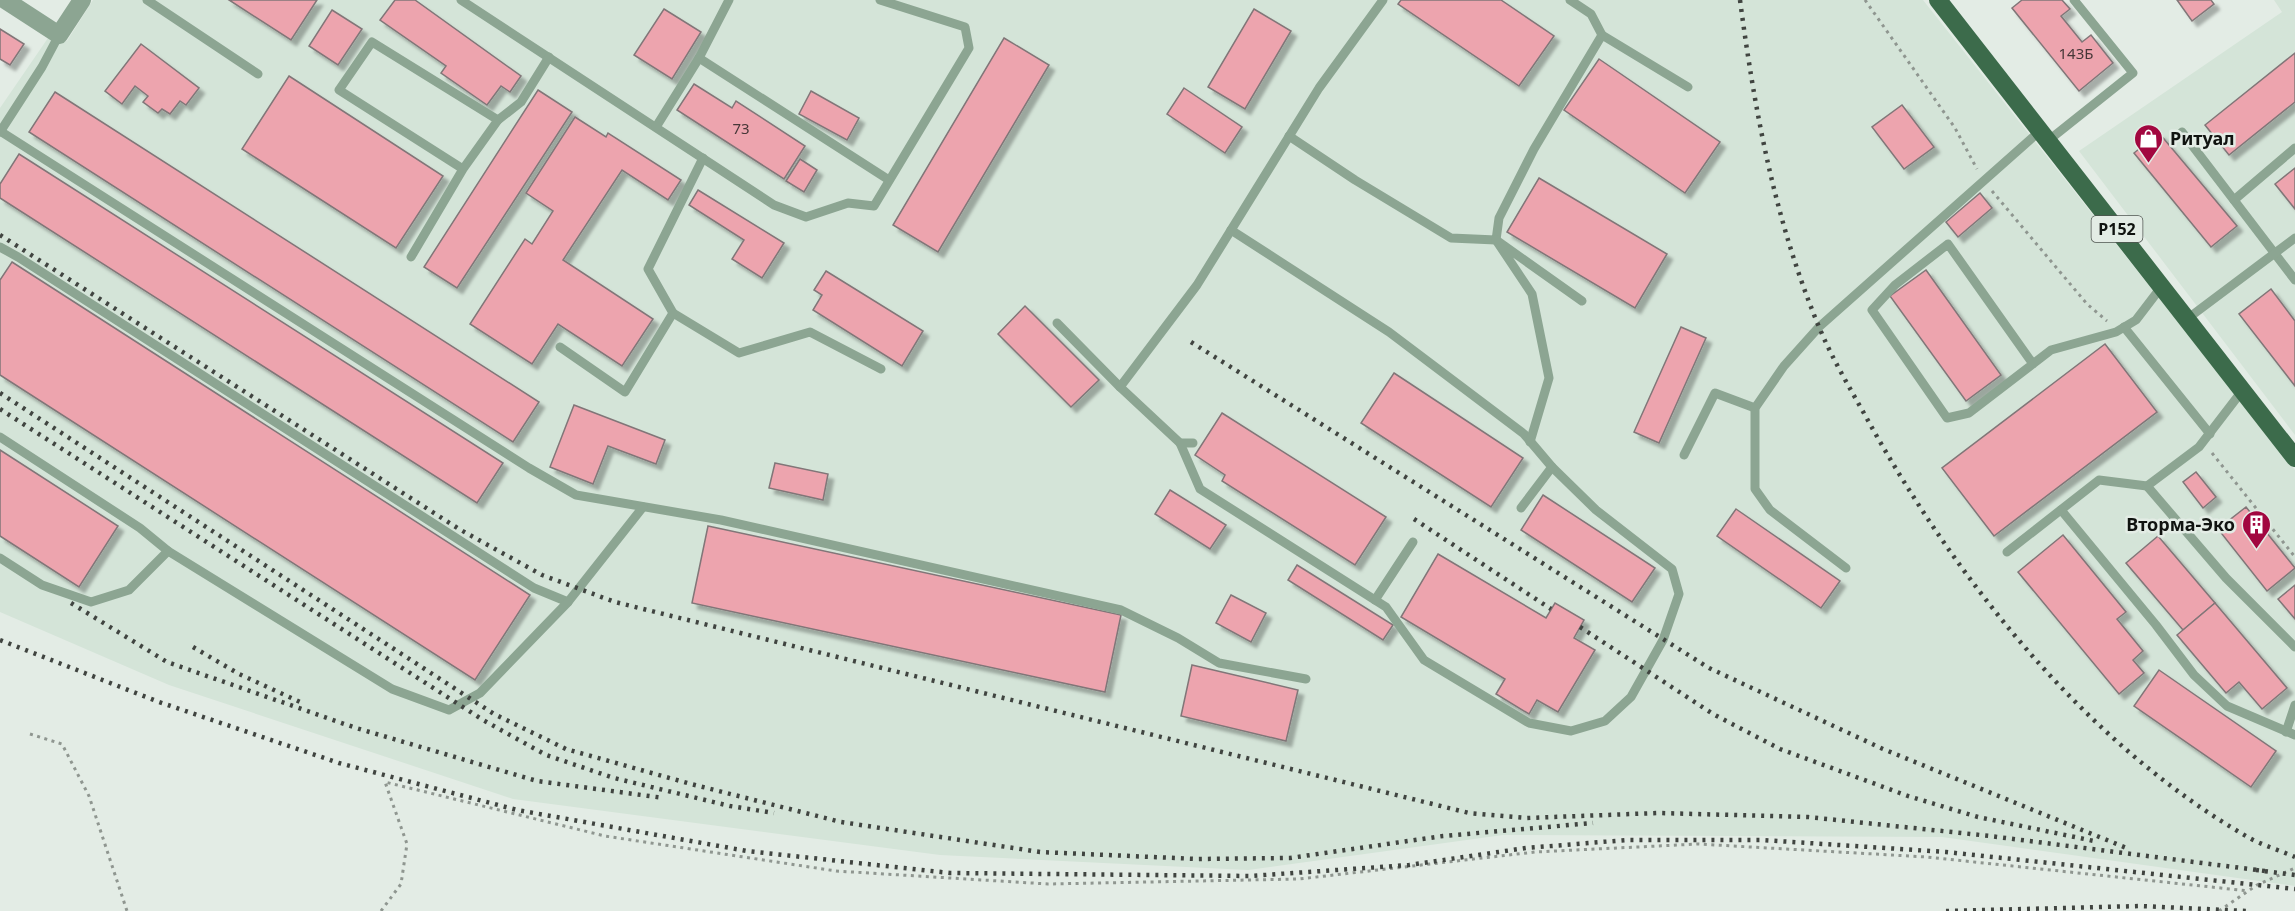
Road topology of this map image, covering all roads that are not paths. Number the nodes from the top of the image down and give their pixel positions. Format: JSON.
{"nodes":[{"id":1,"x":5,"y":0,"type":"edge"},
{"id":2,"x":82,"y":0,"type":"edge"},
{"id":3,"x":147,"y":0,"type":"edge"},
{"id":4,"x":461,"y":0,"type":"edge"},
{"id":5,"x":729,"y":0,"type":"edge"},
{"id":6,"x":880,"y":0,"type":"edge"},
{"id":7,"x":1383,"y":0,"type":"edge"},
{"id":8,"x":1570,"y":0,"type":"edge"},
{"id":9,"x":1938,"y":0,"type":"edge"},
{"id":10,"x":2074,"y":0,"type":"edge"},
{"id":11,"x":59,"y":35,"type":"junction"},
{"id":12,"x":1602,"y":35,"type":"junction"},
{"id":13,"x":549,"y":57,"type":"junction"},
{"id":14,"x":699,"y":58,"type":"junction"},
{"id":15,"x":258,"y":74,"type":"dead end"},
{"id":16,"x":1688,"y":87,"type":"dead end"},
{"id":17,"x":498,"y":120,"type":"junction"},
{"id":18,"x":656,"y":127,"type":"junction"},
{"id":19,"x":0,"y":131,"type":"edge"},
{"id":20,"x":2182,"y":132,"type":"dead end"},
{"id":21,"x":2045,"y":135,"type":"junction"},
{"id":22,"x":1289,"y":136,"type":"junction"},
{"id":23,"x":2295,"y":148,"type":"edge"},
{"id":24,"x":703,"y":158,"type":"junction"},
{"id":25,"x":463,"y":169,"type":"junction"},
{"id":26,"x":889,"y":180,"type":"junction"},
{"id":27,"x":2234,"y":201,"type":"junction"},
{"id":28,"x":1231,"y":231,"type":"junction"},
{"id":29,"x":2295,"y":238,"type":"edge"},
{"id":30,"x":1496,"y":240,"type":"junction"},
{"id":31,"x":0,"y":247,"type":"edge"},
{"id":32,"x":2275,"y":254,"type":"junction"},
{"id":33,"x":411,"y":257,"type":"dead end"},
{"id":34,"x":2295,"y":280,"type":"edge"},
{"id":35,"x":2162,"y":286,"type":"junction"},
{"id":36,"x":1582,"y":301,"type":"dead end"},
{"id":37,"x":673,"y":313,"type":"junction"},
{"id":38,"x":2187,"y":319,"type":"junction"},
{"id":39,"x":1057,"y":323,"type":"dead end"},
{"id":40,"x":2124,"y":327,"type":"junction"},
{"id":41,"x":560,"y":347,"type":"dead end"},
{"id":42,"x":2033,"y":364,"type":"junction"},
{"id":43,"x":881,"y":369,"type":"dead end"},
{"id":44,"x":1120,"y":387,"type":"junction"},
{"id":45,"x":2242,"y":391,"type":"junction"},
{"id":46,"x":1755,"y":408,"type":"junction"},
{"id":47,"x":2210,"y":434,"type":"junction"},
{"id":48,"x":0,"y":437,"type":"edge"},
{"id":49,"x":1530,"y":442,"type":"junction"},
{"id":50,"x":1180,"y":443,"type":"junction"},
{"id":51,"x":1193,"y":443,"type":"dead end"},
{"id":52,"x":1684,"y":455,"type":"dead end"},
{"id":53,"x":2295,"y":458,"type":"edge"},
{"id":54,"x":1552,"y":467,"type":"junction"},
{"id":55,"x":2147,"y":486,"type":"junction"},
{"id":56,"x":643,"y":507,"type":"junction"},
{"id":57,"x":1521,"y":508,"type":"dead end"},
{"id":58,"x":2061,"y":510,"type":"junction"},
{"id":59,"x":1413,"y":542,"type":"dead end"},
{"id":60,"x":168,"y":551,"type":"junction"},
{"id":61,"x":2007,"y":552,"type":"dead end"},
{"id":62,"x":0,"y":558,"type":"edge"},
{"id":63,"x":1846,"y":568,"type":"dead end"},
{"id":64,"x":1375,"y":600,"type":"junction"},
{"id":65,"x":568,"y":602,"type":"junction"},
{"id":66,"x":2295,"y":646,"type":"edge"},
{"id":67,"x":1306,"y":679,"type":"dead end"},
{"id":68,"x":2295,"y":705,"type":"edge"},
{"id":69,"x":2291,"y":734,"type":"edge"}],
"edges":[{"from":1,"to":11,"type":"street"},
{"from":2,"to":11,"type":"street"},
{"from":3,"to":15,"type":"lane"},
{"from":4,"to":13,"type":"lane"},
{"from":5,"to":14,"type":"lane"},
{"from":6,"to":26,"type":"lane"},
{"from":7,"to":22,"type":"lane"},
{"from":8,"to":12,"type":"lane"},
{"from":9,"to":21,"type":"main road","number":"Р152"},
{"from":10,"to":21,"type":"lane"},
{"from":11,"to":19,"type":"lane"},
{"from":12,"to":16,"type":"lane"},
{"from":12,"to":30,"type":"lane"},
{"from":13,"to":17,"type":"lane"},
{"from":13,"to":18,"type":"lane"},
{"from":14,"to":18,"type":"lane"},
{"from":14,"to":26,"type":"lane"},
{"from":17,"to":25,"type":"lane"},
{"from":17,"to":25,"type":"lane"},
{"from":18,"to":24,"type":"lane"},
{"from":19,"to":56,"type":"lane"},
{"from":20,"to":27,"type":"lane"},
{"from":21,"to":35,"type":"main road","number":"Р152"},
{"from":21,"to":46,"type":"lane"},
{"from":22,"to":28,"type":"lane"},
{"from":22,"to":30,"type":"lane"},
{"from":23,"to":27,"type":"lane"},
{"from":24,"to":26,"type":"lane"},
{"from":24,"to":37,"type":"lane"},
{"from":25,"to":33,"type":"lane"},
{"from":27,"to":32,"type":"lane"},
{"from":28,"to":44,"type":"lane"},
{"from":28,"to":49,"type":"lane"},
{"from":29,"to":32,"type":"lane"},
{"from":30,"to":36,"type":"lane"},
{"from":30,"to":49,"type":"lane"},
{"from":31,"to":65,"type":"lane"},
{"from":32,"to":34,"type":"lane"},
{"from":32,"to":38,"type":"lane"},
{"from":35,"to":38,"type":"main road","number":"Р152"},
{"from":35,"to":40,"type":"lane"},
{"from":37,"to":41,"type":"lane"},
{"from":37,"to":43,"type":"lane"},
{"from":38,"to":45,"type":"main road","number":"Р152"},
{"from":39,"to":44,"type":"lane"},
{"from":40,"to":42,"type":"lane"},
{"from":40,"to":47,"type":"lane"},
{"from":42,"to":42,"type":"lane"},
{"from":44,"to":50,"type":"lane"},
{"from":45,"to":47,"type":"lane"},
{"from":45,"to":53,"type":"main road","number":"Р152"},
{"from":46,"to":52,"type":"lane"},
{"from":46,"to":63,"type":"lane"},
{"from":47,"to":55,"type":"lane"},
{"from":48,"to":60,"type":"lane"},
{"from":49,"to":54,"type":"lane"},
{"from":50,"to":51,"type":"lane"},
{"from":50,"to":64,"type":"lane"},
{"from":54,"to":57,"type":"lane"},
{"from":54,"to":64,"type":"lane"},
{"from":55,"to":58,"type":"lane"},
{"from":55,"to":66,"type":"lane"},
{"from":56,"to":65,"type":"lane"},
{"from":56,"to":67,"type":"lane"},
{"from":58,"to":61,"type":"lane"},
{"from":58,"to":69,"type":"lane"},
{"from":59,"to":64,"type":"lane"},
{"from":60,"to":62,"type":"lane"},
{"from":60,"to":65,"type":"lane"},
{"from":68,"to":69,"type":"lane"}]}
